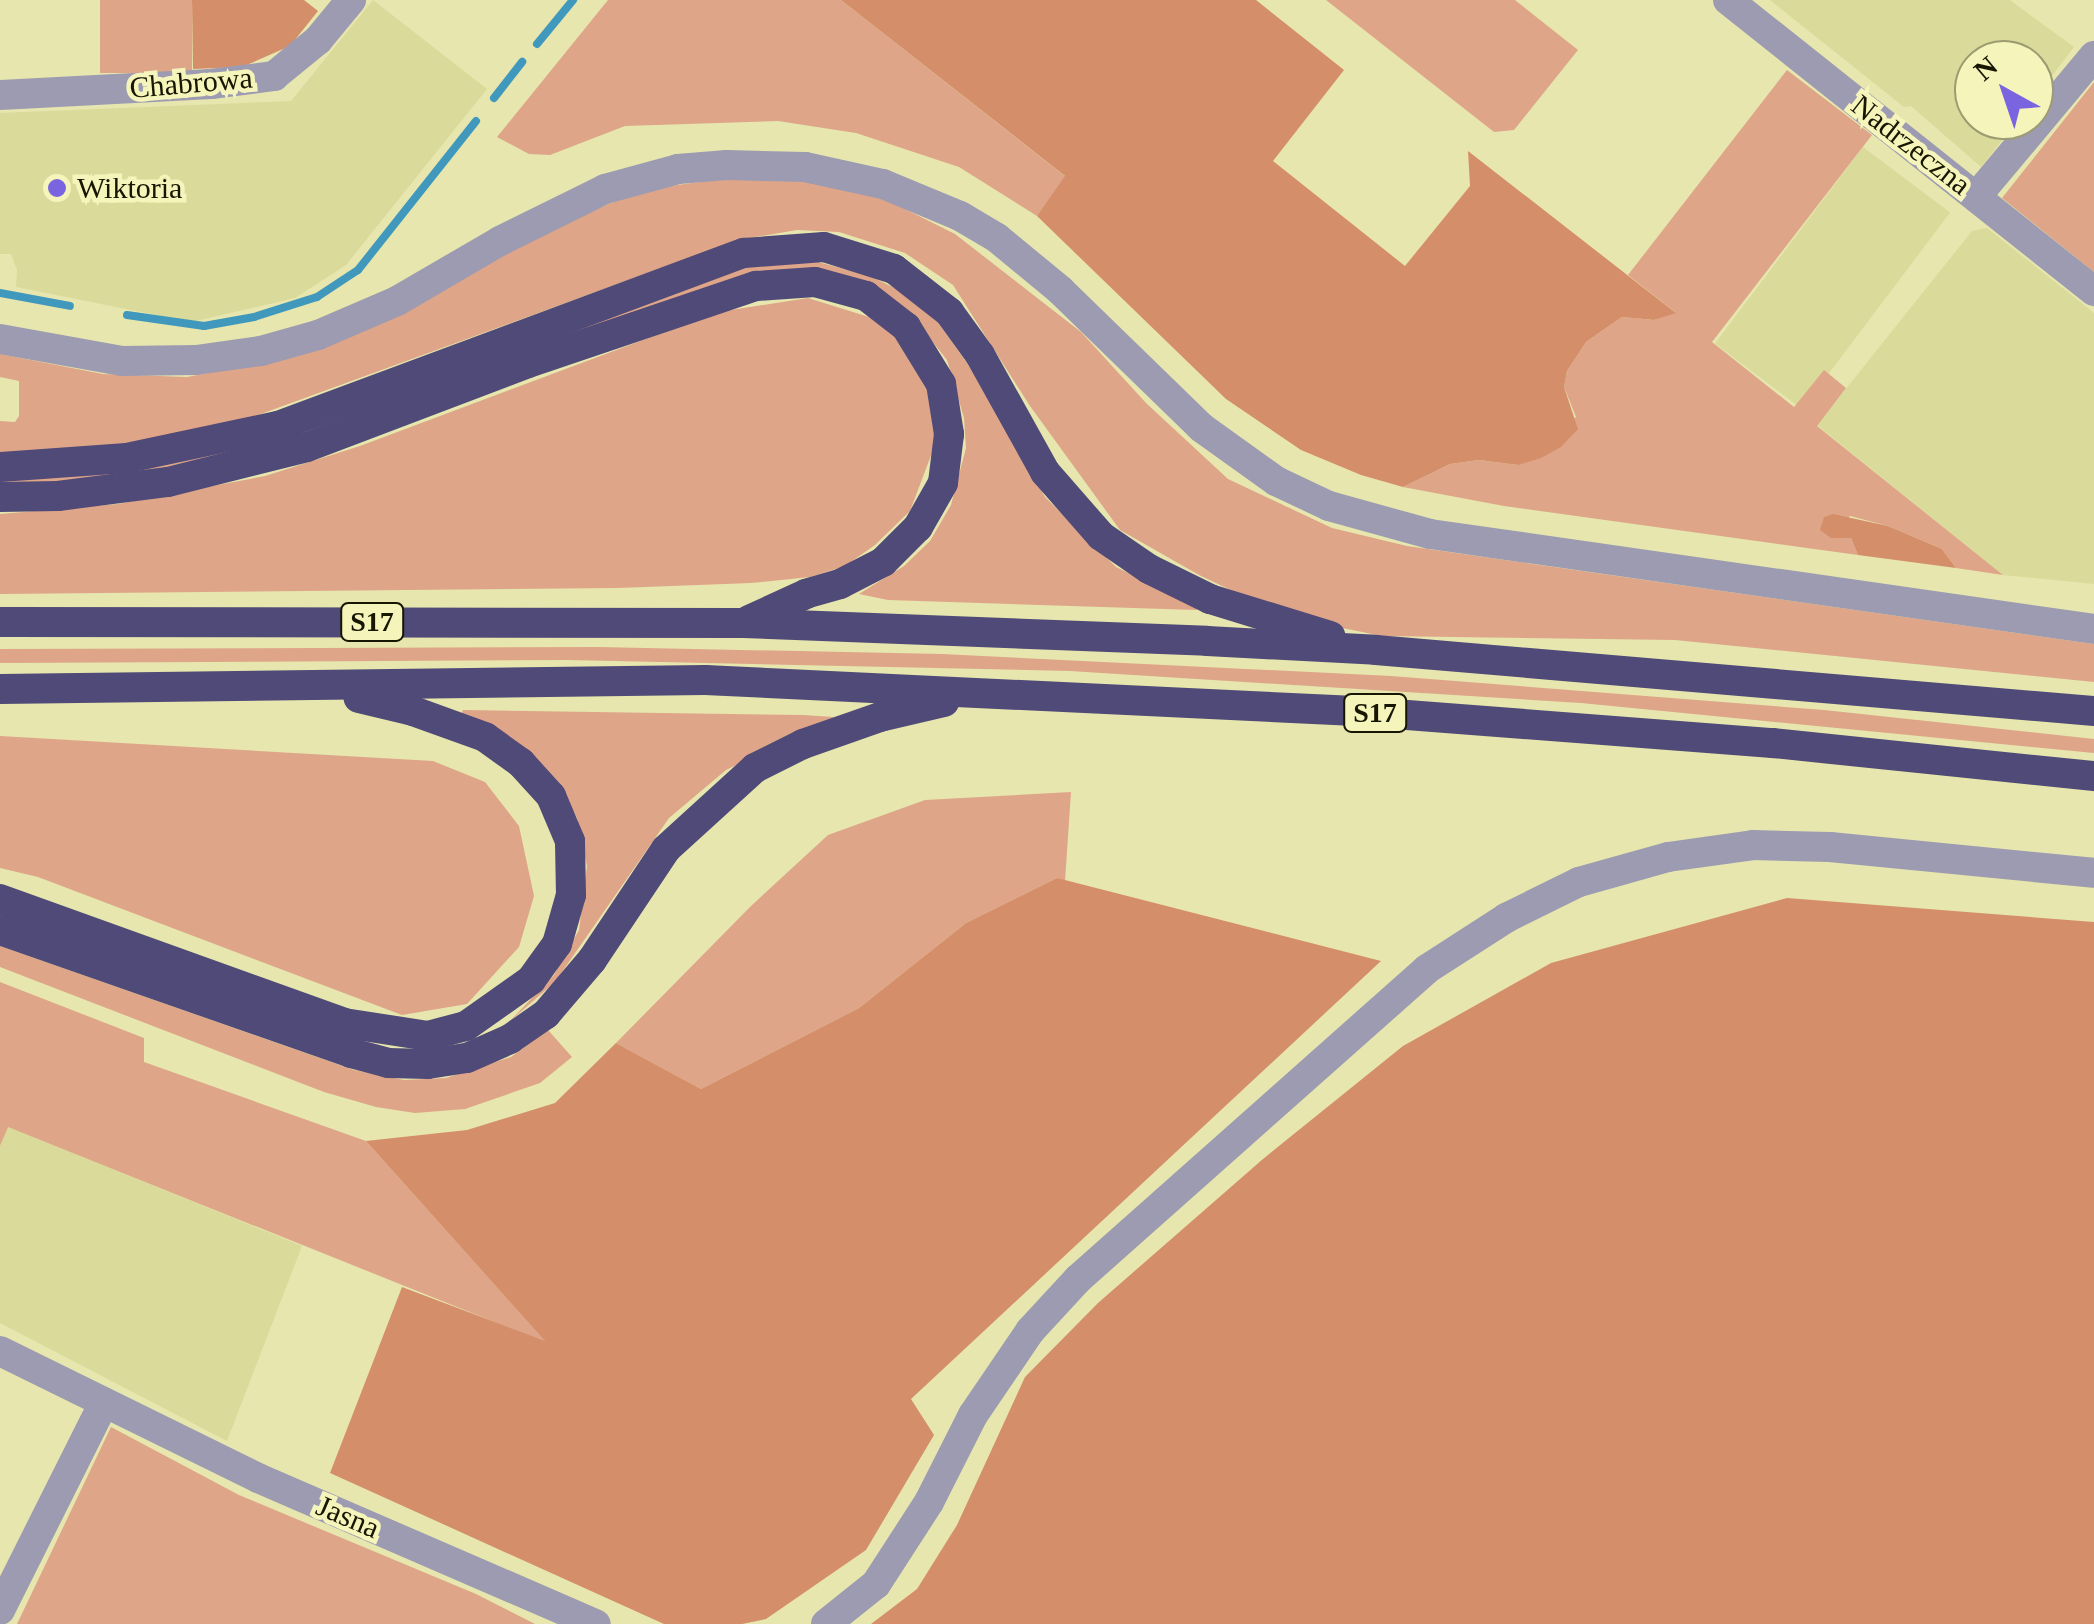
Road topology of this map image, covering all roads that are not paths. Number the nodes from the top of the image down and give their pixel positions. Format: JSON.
{"nodes":[{"id":1,"x":350,"y":0,"type":"edge"},
{"id":2,"x":1728,"y":0,"type":"edge"},
{"id":3,"x":2094,"y":56,"type":"edge"},
{"id":4,"x":0,"y":96,"type":"edge"},
{"id":5,"x":1976,"y":197,"type":"junction"},
{"id":6,"x":2094,"y":291,"type":"edge"},
{"id":7,"x":0,"y":339,"type":"edge"},
{"id":8,"x":0,"y":467,"type":"edge"},
{"id":9,"x":0,"y":497,"type":"edge"},
{"id":10,"x":0,"y":622,"type":"edge"},
{"id":11,"x":744,"y":623,"type":"junction"},
{"id":12,"x":2094,"y":629,"type":"edge"},
{"id":13,"x":1376,"y":650,"type":"junction"},
{"id":14,"x":312,"y":687,"type":"junction"},
{"id":15,"x":0,"y":689,"type":"edge"},
{"id":16,"x":976,"y":694,"type":"junction"},
{"id":17,"x":2094,"y":711,"type":"edge"},
{"id":18,"x":2094,"y":776,"type":"edge"},
{"id":19,"x":2094,"y":873,"type":"edge"},
{"id":20,"x":0,"y":899,"type":"edge"},
{"id":21,"x":0,"y":930,"type":"edge"},
{"id":22,"x":0,"y":1351,"type":"edge"},
{"id":23,"x":103,"y":1404,"type":"junction"},
{"id":24,"x":0,"y":1610,"type":"edge"},
{"id":25,"x":596,"y":1624,"type":"edge"},
{"id":26,"x":826,"y":1624,"type":"edge"}],
"edges":[{"from":1,"to":4,"type":"street","name":"Chabrowa"},
{"from":2,"to":5,"type":"street","name":"Nadrzeczna"},
{"from":3,"to":5,"type":"street"},
{"from":5,"to":6,"type":"street","name":"Nadrzeczna"},
{"from":7,"to":12,"type":"street"},
{"from":8,"to":13,"type":"highway"},
{"from":9,"to":11,"type":"highway"},
{"from":10,"to":11,"type":"highway","number":"S17"},
{"from":11,"to":13,"type":"highway","number":"S17"},
{"from":13,"to":17,"type":"highway","number":"S17"},
{"from":14,"to":15,"type":"highway","number":"S17"},
{"from":14,"to":16,"type":"highway","number":"S17"},
{"from":14,"to":20,"type":"highway"},
{"from":16,"to":18,"type":"highway","number":"S17"},
{"from":16,"to":21,"type":"highway"},
{"from":19,"to":26,"type":"street"},
{"from":22,"to":23,"type":"street","name":"Jasna"},
{"from":23,"to":24,"type":"street"},
{"from":23,"to":25,"type":"street","name":"Jasna"}]}
